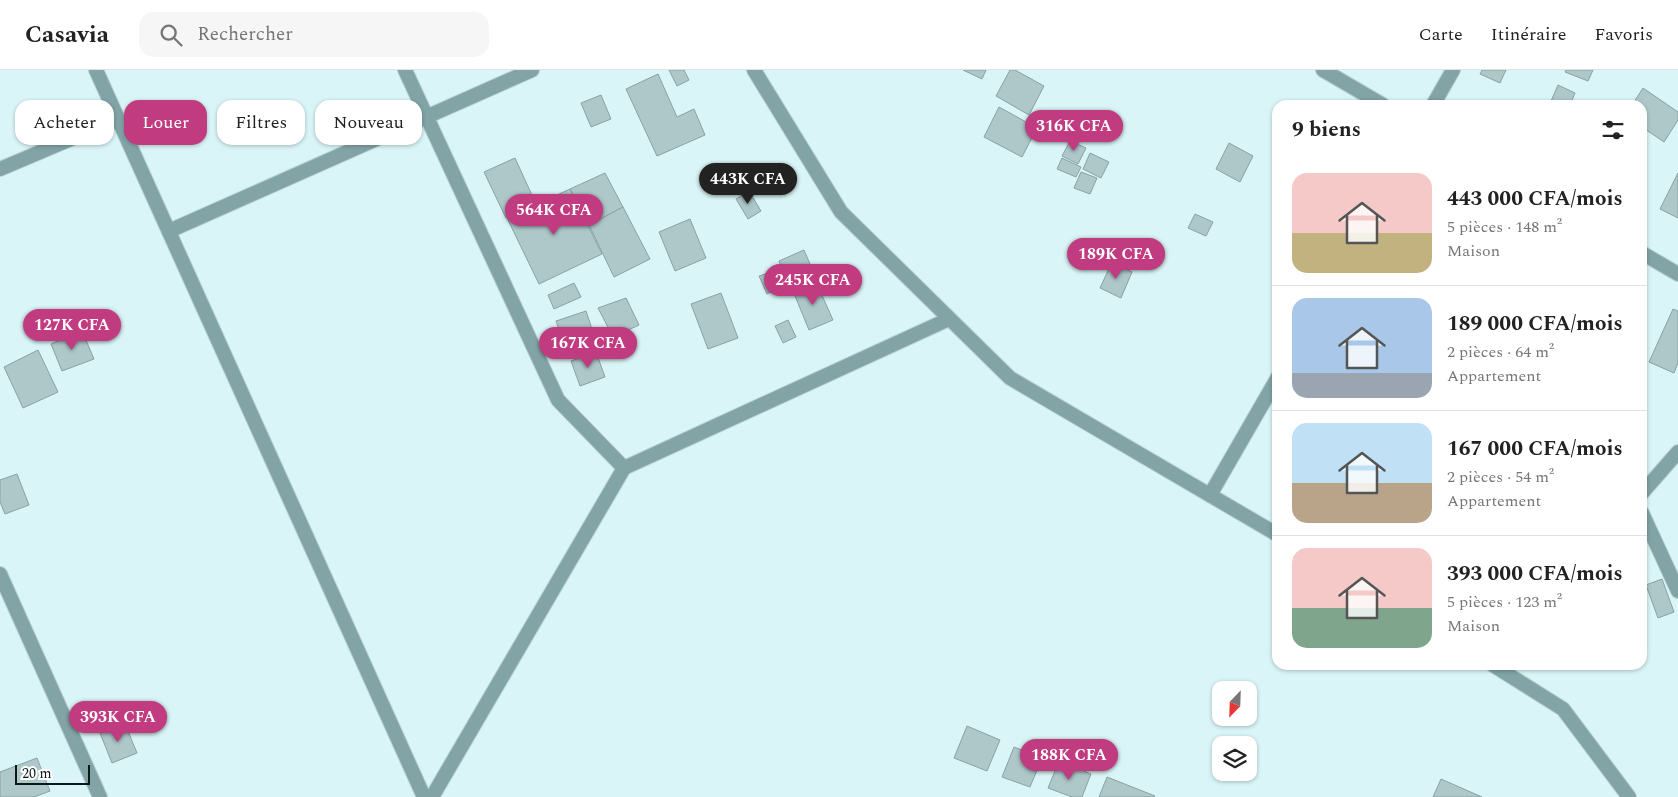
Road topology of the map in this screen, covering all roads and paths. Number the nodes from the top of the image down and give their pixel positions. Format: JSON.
{"nodes":[{"id":1,"x":96,"y":70,"type":"edge"},
{"id":2,"x":405,"y":70,"type":"edge"},
{"id":3,"x":532,"y":70,"type":"edge"},
{"id":4,"x":754,"y":70,"type":"edge"},
{"id":5,"x":1323,"y":70,"type":"edge"},
{"id":6,"x":1453,"y":70,"type":"edge"},
{"id":7,"x":1374,"y":100,"type":"edge"},
{"id":8,"x":1436,"y":100,"type":"edge"},
{"id":9,"x":426,"y":117,"type":"junction"},
{"id":10,"x":118,"y":119,"type":"junction"},
{"id":11,"x":0,"y":169,"type":"edge"},
{"id":12,"x":169,"y":230,"type":"junction"},
{"id":13,"x":1647,"y":256,"type":"edge"},
{"id":14,"x":1678,"y":274,"type":"edge"},
{"id":15,"x":949,"y":319,"type":"junction"},
{"id":16,"x":1272,"y":387,"type":"edge"},
{"id":17,"x":1678,"y":452,"type":"edge"},
{"id":18,"x":624,"y":468,"type":"junction"},
{"id":19,"x":1647,"y":487,"type":"edge"},
{"id":20,"x":1210,"y":495,"type":"junction"},
{"id":21,"x":1647,"y":524,"type":"edge"},
{"id":22,"x":1272,"y":531,"type":"edge"},
{"id":23,"x":0,"y":574,"type":"edge"},
{"id":24,"x":1678,"y":591,"type":"edge"},
{"id":25,"x":1501,"y":670,"type":"edge"},
{"id":26,"x":100,"y":797,"type":"edge"},
{"id":27,"x":424,"y":797,"type":"edge"},
{"id":28,"x":432,"y":797,"type":"edge"},
{"id":29,"x":1629,"y":797,"type":"edge"}],
"edges":[{"from":1,"to":10,"type":"street"},
{"from":2,"to":9,"type":"street"},
{"from":3,"to":9,"type":"street"},
{"from":4,"to":15,"type":"street"},
{"from":5,"to":7,"type":"street"},
{"from":6,"to":8,"type":"street"},
{"from":9,"to":12,"type":"street"},
{"from":9,"to":18,"type":"street"},
{"from":10,"to":11,"type":"street"},
{"from":10,"to":12,"type":"street"},
{"from":12,"to":27,"type":"street"},
{"from":13,"to":14,"type":"street"},
{"from":15,"to":18,"type":"street"},
{"from":15,"to":20,"type":"street"},
{"from":16,"to":20,"type":"street"},
{"from":17,"to":19,"type":"street"},
{"from":18,"to":28,"type":"street"},
{"from":20,"to":22,"type":"street"},
{"from":21,"to":24,"type":"street"},
{"from":23,"to":26,"type":"street"},
{"from":25,"to":29,"type":"street"}]}
